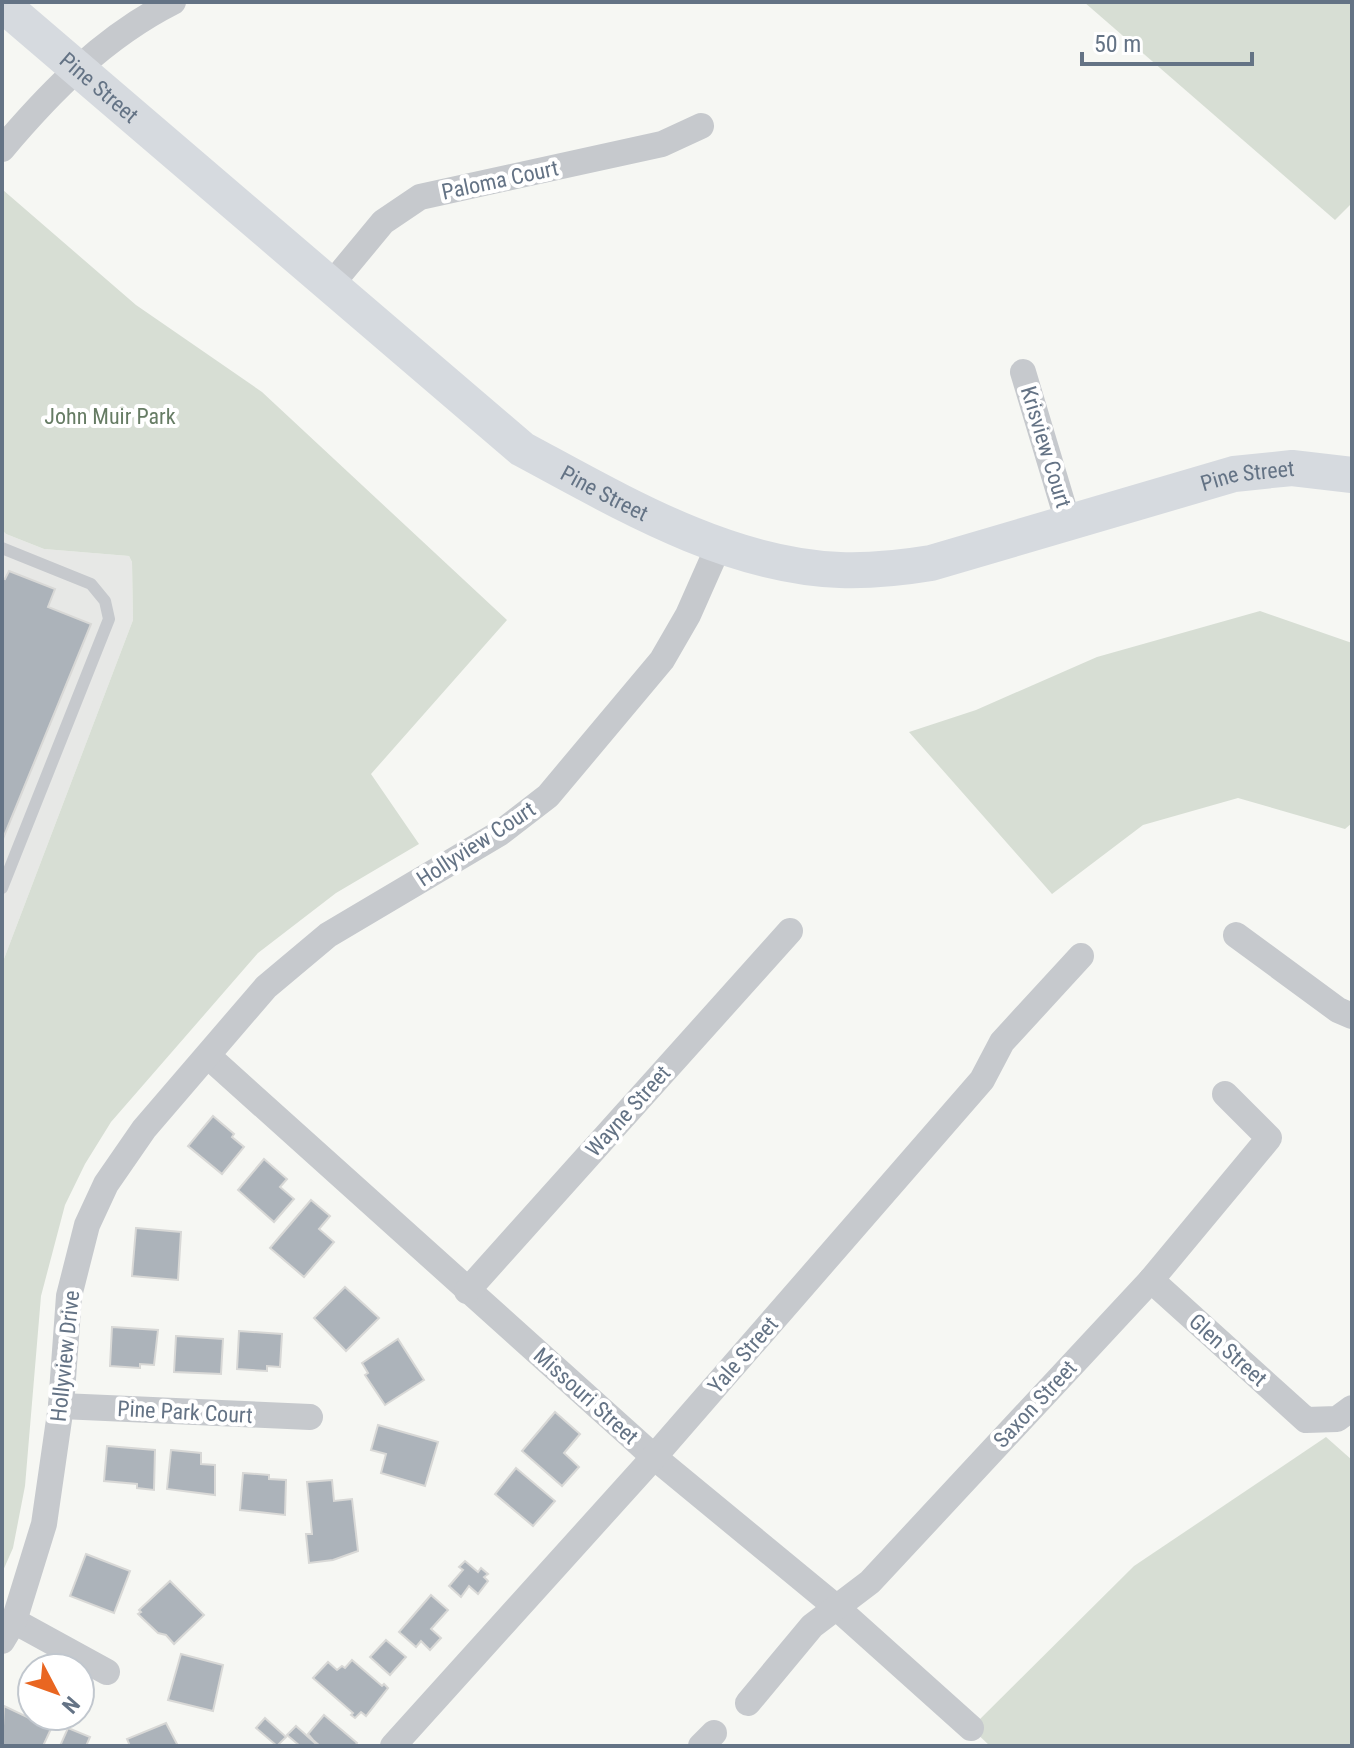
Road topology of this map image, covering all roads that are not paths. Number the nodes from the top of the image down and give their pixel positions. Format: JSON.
{"nodes":[{"id":1,"x":173,"y":2,"type":"edge"},
{"id":2,"x":2,"y":4,"type":"edge"},
{"id":3,"x":78,"y":68,"type":"junction"},
{"id":4,"x":701,"y":126,"type":"dead end"},
{"id":5,"x":2,"y":149,"type":"edge"},
{"id":6,"x":330,"y":286,"type":"junction"},
{"id":7,"x":1023,"y":372,"type":"dead end"},
{"id":8,"x":1352,"y":475,"type":"edge"},
{"id":9,"x":1068,"y":522,"type":"junction"},
{"id":10,"x":719,"y":545,"type":"junction"},
{"id":11,"x":2,"y":548,"type":"edge"},
{"id":12,"x":2,"y":888,"type":"edge"},
{"id":13,"x":790,"y":931,"type":"dead end"},
{"id":14,"x":1236,"y":935,"type":"dead end"},
{"id":15,"x":1081,"y":956,"type":"dead end"},
{"id":16,"x":1352,"y":1016,"type":"edge"},
{"id":17,"x":208,"y":1056,"type":"junction"},
{"id":18,"x":1225,"y":1094,"type":"dead end"},
{"id":19,"x":1151,"y":1280,"type":"junction"},
{"id":20,"x":467,"y":1291,"type":"junction"},
{"id":21,"x":61,"y":1406,"type":"junction"},
{"id":22,"x":1352,"y":1408,"type":"edge"},
{"id":23,"x":310,"y":1417,"type":"dead end"},
{"id":24,"x":654,"y":1457,"type":"junction"},
{"id":25,"x":836,"y":1607,"type":"junction"},
{"id":26,"x":8,"y":1631,"type":"edge"},
{"id":27,"x":107,"y":1672,"type":"dead end"},
{"id":28,"x":748,"y":1703,"type":"dead end"},
{"id":29,"x":971,"y":1728,"type":"dead end"},
{"id":30,"x":393,"y":1746,"type":"edge"}],
"edges":[{"from":1,"to":3,"type":"street"},
{"from":2,"to":3,"type":"street","name":"Pine Street"},
{"from":3,"to":5,"type":"street"},
{"from":3,"to":6,"type":"street","name":"Pine Street"},
{"from":4,"to":6,"type":"street","name":"Paloma Court"},
{"from":6,"to":10,"type":"street","name":"Pine Street"},
{"from":7,"to":9,"type":"street","name":"Krisview Court"},
{"from":8,"to":9,"type":"street","name":"Pine Street"},
{"from":9,"to":10,"type":"street","name":"Pine Street"},
{"from":10,"to":17,"type":"street","name":"Hollyview Court"},
{"from":11,"to":12,"type":"lane"},
{"from":13,"to":20,"type":"street","name":"Wayne Street"},
{"from":14,"to":16,"type":"street"},
{"from":15,"to":24,"type":"street","name":"Yale Street"},
{"from":17,"to":20,"type":"street","name":"Missouri Street"},
{"from":17,"to":21,"type":"street","name":"Hollyview Drive"},
{"from":18,"to":19,"type":"street","name":"Saxon Street"},
{"from":19,"to":22,"type":"street","name":"Glen Street"},
{"from":19,"to":25,"type":"street","name":"Saxon Street"},
{"from":20,"to":24,"type":"street","name":"Missouri Street"},
{"from":21,"to":23,"type":"street","name":"Pine Park Court"},
{"from":21,"to":26,"type":"street","name":"Hollyview Drive"},
{"from":24,"to":25,"type":"street","name":"Missouri Street"},
{"from":24,"to":30,"type":"street","name":"Yale Street"},
{"from":25,"to":28,"type":"street","name":"Saxon Street"},
{"from":25,"to":29,"type":"street","name":"Missouri Street"},
{"from":26,"to":27,"type":"street"}]}
